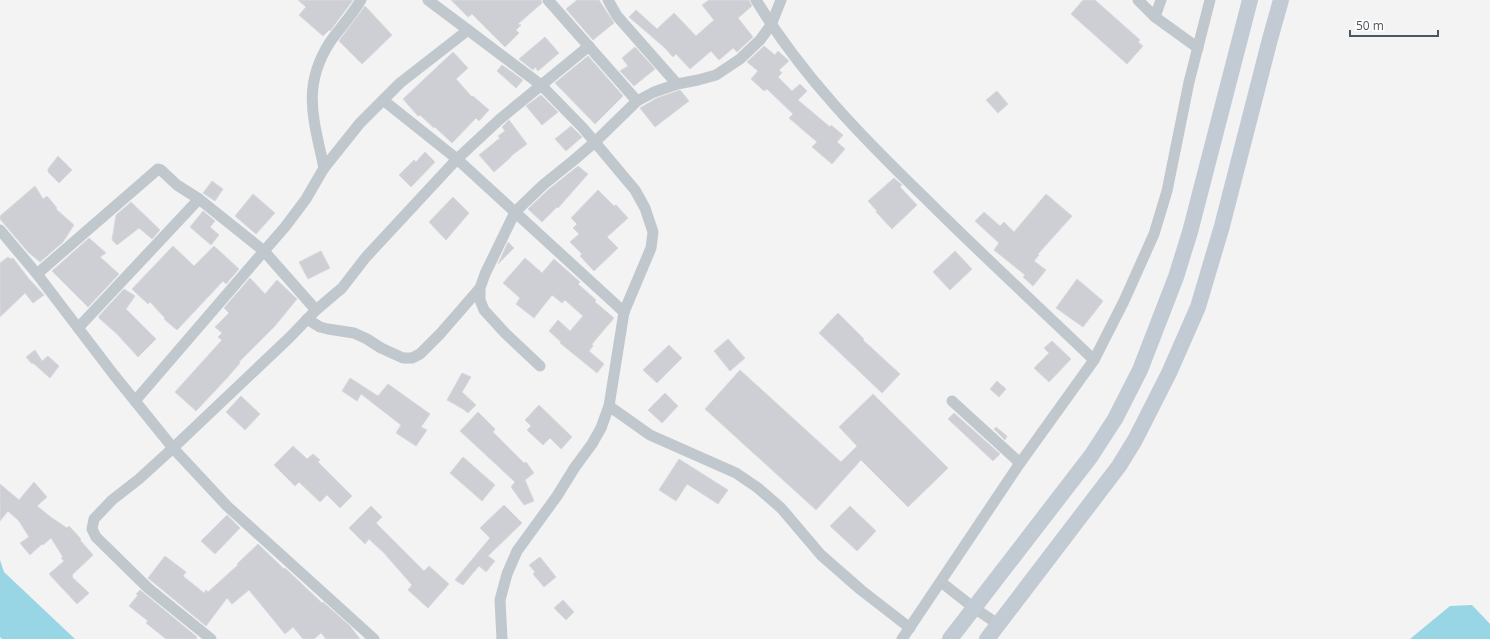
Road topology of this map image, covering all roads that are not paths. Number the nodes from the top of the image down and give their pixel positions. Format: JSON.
{"nodes":[{"id":1,"x":361,"y":0,"type":"edge"},
{"id":2,"x":428,"y":0,"type":"edge"},
{"id":3,"x":548,"y":0,"type":"edge"},
{"id":4,"x":608,"y":0,"type":"edge"},
{"id":5,"x":756,"y":0,"type":"edge"},
{"id":6,"x":781,"y":0,"type":"edge"},
{"id":7,"x":1138,"y":0,"type":"edge"},
{"id":8,"x":1161,"y":0,"type":"edge"},
{"id":9,"x":1210,"y":0,"type":"edge"},
{"id":10,"x":1250,"y":0,"type":"edge"},
{"id":11,"x":1281,"y":0,"type":"edge"},
{"id":12,"x":1155,"y":17,"type":"junction"},
{"id":13,"x":771,"y":25,"type":"junction"},
{"id":14,"x":468,"y":30,"type":"junction"},
{"id":15,"x":589,"y":46,"type":"junction"},
{"id":16,"x":1198,"y":48,"type":"junction"},
{"id":17,"x":677,"y":84,"type":"junction"},
{"id":18,"x":541,"y":85,"type":"junction"},
{"id":19,"x":383,"y":100,"type":"junction"},
{"id":20,"x":636,"y":101,"type":"junction"},
{"id":21,"x":595,"y":142,"type":"junction"},
{"id":22,"x":457,"y":159,"type":"junction"},
{"id":23,"x":324,"y":168,"type":"junction"},
{"id":24,"x":199,"y":199,"type":"junction"},
{"id":25,"x":515,"y":212,"type":"junction"},
{"id":26,"x":0,"y":230,"type":"edge"},
{"id":27,"x":264,"y":251,"type":"junction"},
{"id":28,"x":37,"y":274,"type":"junction"},
{"id":29,"x":480,"y":288,"type":"junction"},
{"id":30,"x":316,"y":310,"type":"junction"},
{"id":31,"x":624,"y":312,"type":"junction"},
{"id":32,"x":307,"y":319,"type":"junction"},
{"id":33,"x":78,"y":328,"type":"junction"},
{"id":34,"x":1094,"y":360,"type":"junction"},
{"id":35,"x":540,"y":366,"type":"dead end"},
{"id":36,"x":136,"y":400,"type":"junction"},
{"id":37,"x":952,"y":401,"type":"dead end"},
{"id":38,"x":609,"y":406,"type":"junction"},
{"id":39,"x":173,"y":448,"type":"junction"},
{"id":40,"x":1020,"y":463,"type":"junction"},
{"id":41,"x":941,"y":582,"type":"junction"},
{"id":42,"x":974,"y":608,"type":"junction"},
{"id":43,"x":998,"y":624,"type":"junction"},
{"id":44,"x":910,"y":628,"type":"junction"},
{"id":45,"x":211,"y":639,"type":"edge"},
{"id":46,"x":374,"y":639,"type":"edge"},
{"id":47,"x":502,"y":639,"type":"edge"},
{"id":48,"x":902,"y":639,"type":"edge"},
{"id":49,"x":950,"y":639,"type":"edge"},
{"id":50,"x":987,"y":639,"type":"edge"}],
"edges":[{"from":1,"to":23,"type":"street"},
{"from":2,"to":14,"type":"street"},
{"from":3,"to":15,"type":"street"},
{"from":4,"to":17,"type":"street"},
{"from":5,"to":13,"type":"street"},
{"from":6,"to":13,"type":"street"},
{"from":7,"to":12,"type":"street"},
{"from":8,"to":12,"type":"street"},
{"from":9,"to":16,"type":"street"},
{"from":10,"to":42,"type":"main road"},
{"from":11,"to":43,"type":"main road"},
{"from":12,"to":16,"type":"street"},
{"from":13,"to":17,"type":"street"},
{"from":13,"to":34,"type":"street"},
{"from":14,"to":18,"type":"street"},
{"from":14,"to":19,"type":"street"},
{"from":15,"to":18,"type":"street"},
{"from":15,"to":20,"type":"street"},
{"from":16,"to":34,"type":"street"},
{"from":17,"to":20,"type":"street"},
{"from":18,"to":21,"type":"street"},
{"from":18,"to":22,"type":"street"},
{"from":19,"to":22,"type":"street"},
{"from":19,"to":23,"type":"street"},
{"from":20,"to":21,"type":"street"},
{"from":21,"to":25,"type":"street"},
{"from":21,"to":31,"type":"street"},
{"from":22,"to":25,"type":"street"},
{"from":22,"to":30,"type":"street"},
{"from":23,"to":27,"type":"street"},
{"from":24,"to":27,"type":"street"},
{"from":24,"to":28,"type":"street"},
{"from":24,"to":33,"type":"street"},
{"from":25,"to":29,"type":"street"},
{"from":25,"to":31,"type":"street"},
{"from":26,"to":28,"type":"street"},
{"from":27,"to":30,"type":"street"},
{"from":27,"to":36,"type":"street"},
{"from":28,"to":33,"type":"street"},
{"from":29,"to":32,"type":"street"},
{"from":29,"to":35,"type":"street"},
{"from":30,"to":32,"type":"street"},
{"from":31,"to":38,"type":"street"},
{"from":32,"to":39,"type":"street"},
{"from":33,"to":36,"type":"street"},
{"from":34,"to":40,"type":"street"},
{"from":36,"to":39,"type":"street"},
{"from":37,"to":40,"type":"street"},
{"from":38,"to":44,"type":"street"},
{"from":38,"to":47,"type":"street"},
{"from":39,"to":45,"type":"street"},
{"from":39,"to":46,"type":"street"},
{"from":40,"to":41,"type":"street"},
{"from":41,"to":42,"type":"street"},
{"from":41,"to":44,"type":"street"},
{"from":42,"to":43,"type":"street"},
{"from":42,"to":49,"type":"main road"},
{"from":43,"to":50,"type":"main road"},
{"from":44,"to":48,"type":"street"}]}
